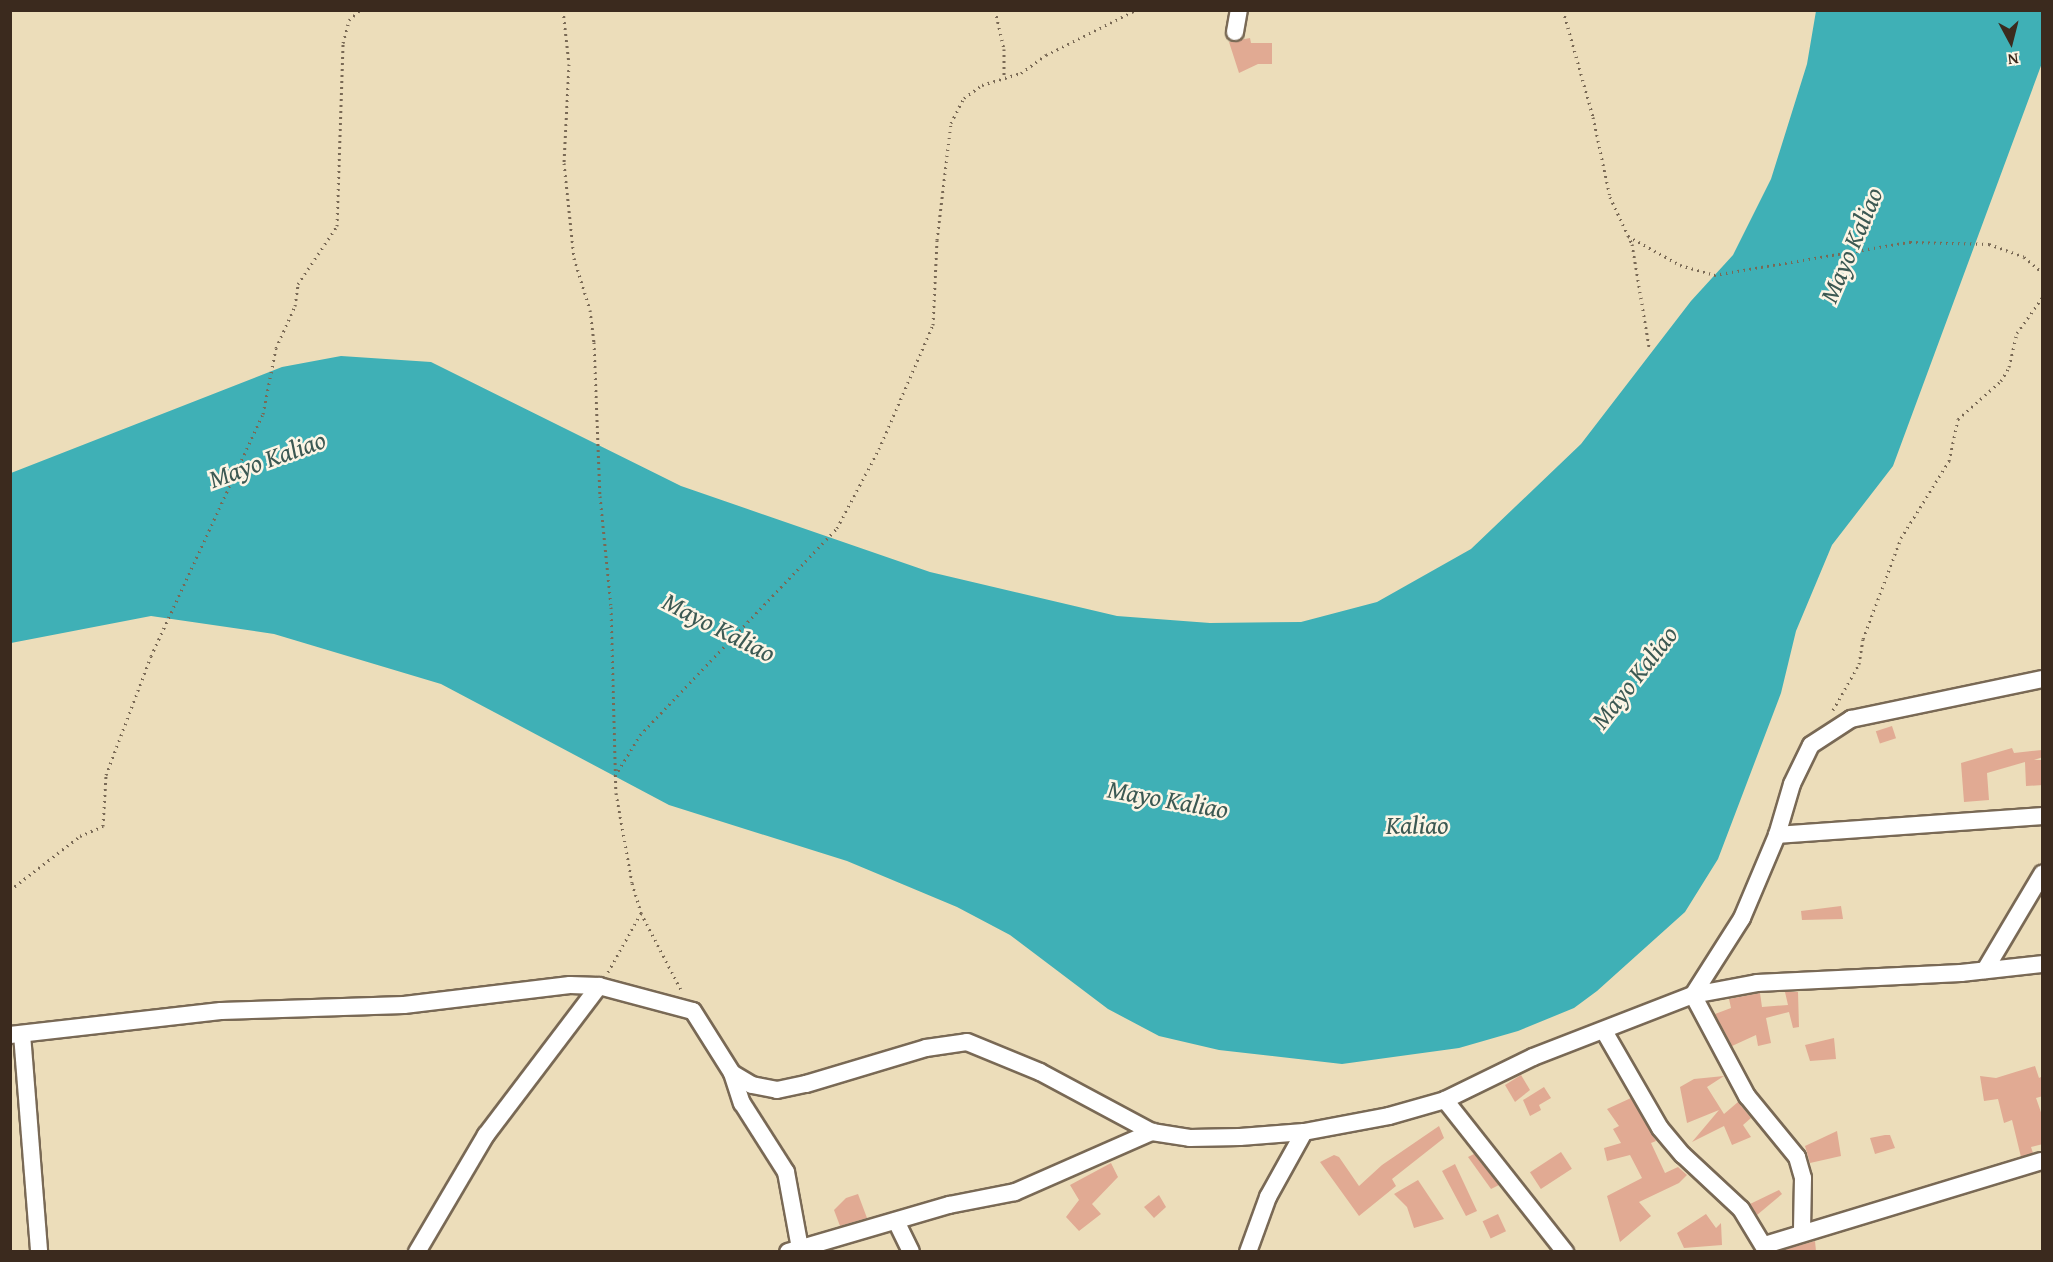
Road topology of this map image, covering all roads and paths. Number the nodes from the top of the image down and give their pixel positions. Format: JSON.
{"nodes":[{"id":1,"x":360,"y":10,"type":"edge"},
{"id":2,"x":563,"y":10,"type":"edge"},
{"id":3,"x":995,"y":10,"type":"edge"},
{"id":4,"x":1136,"y":10,"type":"edge"},
{"id":5,"x":1239,"y":10,"type":"edge"},
{"id":6,"x":1563,"y":10,"type":"edge"},
{"id":7,"x":1235,"y":32,"type":"dead end"},
{"id":8,"x":1004,"y":78,"type":"junction"},
{"id":9,"x":1628,"y":236,"type":"junction"},
{"id":10,"x":2043,"y":272,"type":"edge"},
{"id":11,"x":2043,"y":298,"type":"edge"},
{"id":12,"x":1648,"y":347,"type":"dead end"},
{"id":13,"x":2043,"y":679,"type":"edge"},
{"id":14,"x":1829,"y":717,"type":"dead end"},
{"id":15,"x":615,"y":776,"type":"junction"},
{"id":16,"x":2043,"y":816,"type":"edge"},
{"id":17,"x":1777,"y":835,"type":"junction"},
{"id":18,"x":2043,"y":874,"type":"edge"},
{"id":19,"x":10,"y":890,"type":"edge"},
{"id":20,"x":642,"y":913,"type":"junction"},
{"id":21,"x":2043,"y":964,"type":"edge"},
{"id":22,"x":1985,"y":970,"type":"junction"},
{"id":23,"x":599,"y":986,"type":"junction"},
{"id":24,"x":1693,"y":995,"type":"junction"},
{"id":25,"x":693,"y":1011,"type":"junction"},
{"id":26,"x":1604,"y":1031,"type":"junction"},
{"id":27,"x":16,"y":1035,"type":"edge"},
{"id":28,"x":732,"y":1073,"type":"junction"},
{"id":29,"x":1445,"y":1100,"type":"junction"},
{"id":30,"x":1152,"y":1132,"type":"junction"},
{"id":31,"x":1304,"y":1132,"type":"junction"},
{"id":32,"x":2043,"y":1161,"type":"edge"},
{"id":33,"x":896,"y":1221,"type":"junction"},
{"id":34,"x":1802,"y":1232,"type":"junction"},
{"id":35,"x":1766,"y":1248,"type":"edge"},
{"id":36,"x":794,"y":1250,"type":"edge"},
{"id":37,"x":39,"y":1251,"type":"edge"},
{"id":38,"x":417,"y":1251,"type":"edge"},
{"id":39,"x":911,"y":1251,"type":"edge"},
{"id":40,"x":1248,"y":1251,"type":"edge"},
{"id":41,"x":1565,"y":1251,"type":"edge"}],
"edges":[{"from":1,"to":19,"type":"path"},
{"from":2,"to":15,"type":"path"},
{"from":3,"to":8,"type":"path"},
{"from":4,"to":8,"type":"path"},
{"from":5,"to":7,"type":"street"},
{"from":6,"to":9,"type":"path"},
{"from":8,"to":15,"type":"path"},
{"from":9,"to":10,"type":"path"},
{"from":9,"to":12,"type":"path"},
{"from":11,"to":14,"type":"path"},
{"from":13,"to":17,"type":"street"},
{"from":15,"to":20,"type":"path"},
{"from":16,"to":17,"type":"street"},
{"from":17,"to":24,"type":"street"},
{"from":18,"to":22,"type":"street"},
{"from":20,"to":23,"type":"path"},
{"from":20,"to":25,"type":"path"},
{"from":21,"to":22,"type":"street"},
{"from":22,"to":24,"type":"street"},
{"from":23,"to":25,"type":"street"},
{"from":23,"to":27,"type":"street"},
{"from":23,"to":38,"type":"street"},
{"from":24,"to":26,"type":"street"},
{"from":24,"to":34,"type":"street"},
{"from":25,"to":28,"type":"street"},
{"from":26,"to":29,"type":"street"},
{"from":26,"to":35,"type":"street"},
{"from":27,"to":37,"type":"street"},
{"from":28,"to":30,"type":"street"},
{"from":28,"to":36,"type":"street"},
{"from":29,"to":31,"type":"street"},
{"from":29,"to":41,"type":"street"},
{"from":30,"to":31,"type":"street"},
{"from":30,"to":33,"type":"street"},
{"from":31,"to":40,"type":"street"},
{"from":32,"to":34,"type":"street"},
{"from":33,"to":36,"type":"street"},
{"from":33,"to":39,"type":"street"},
{"from":34,"to":35,"type":"street"}]}
